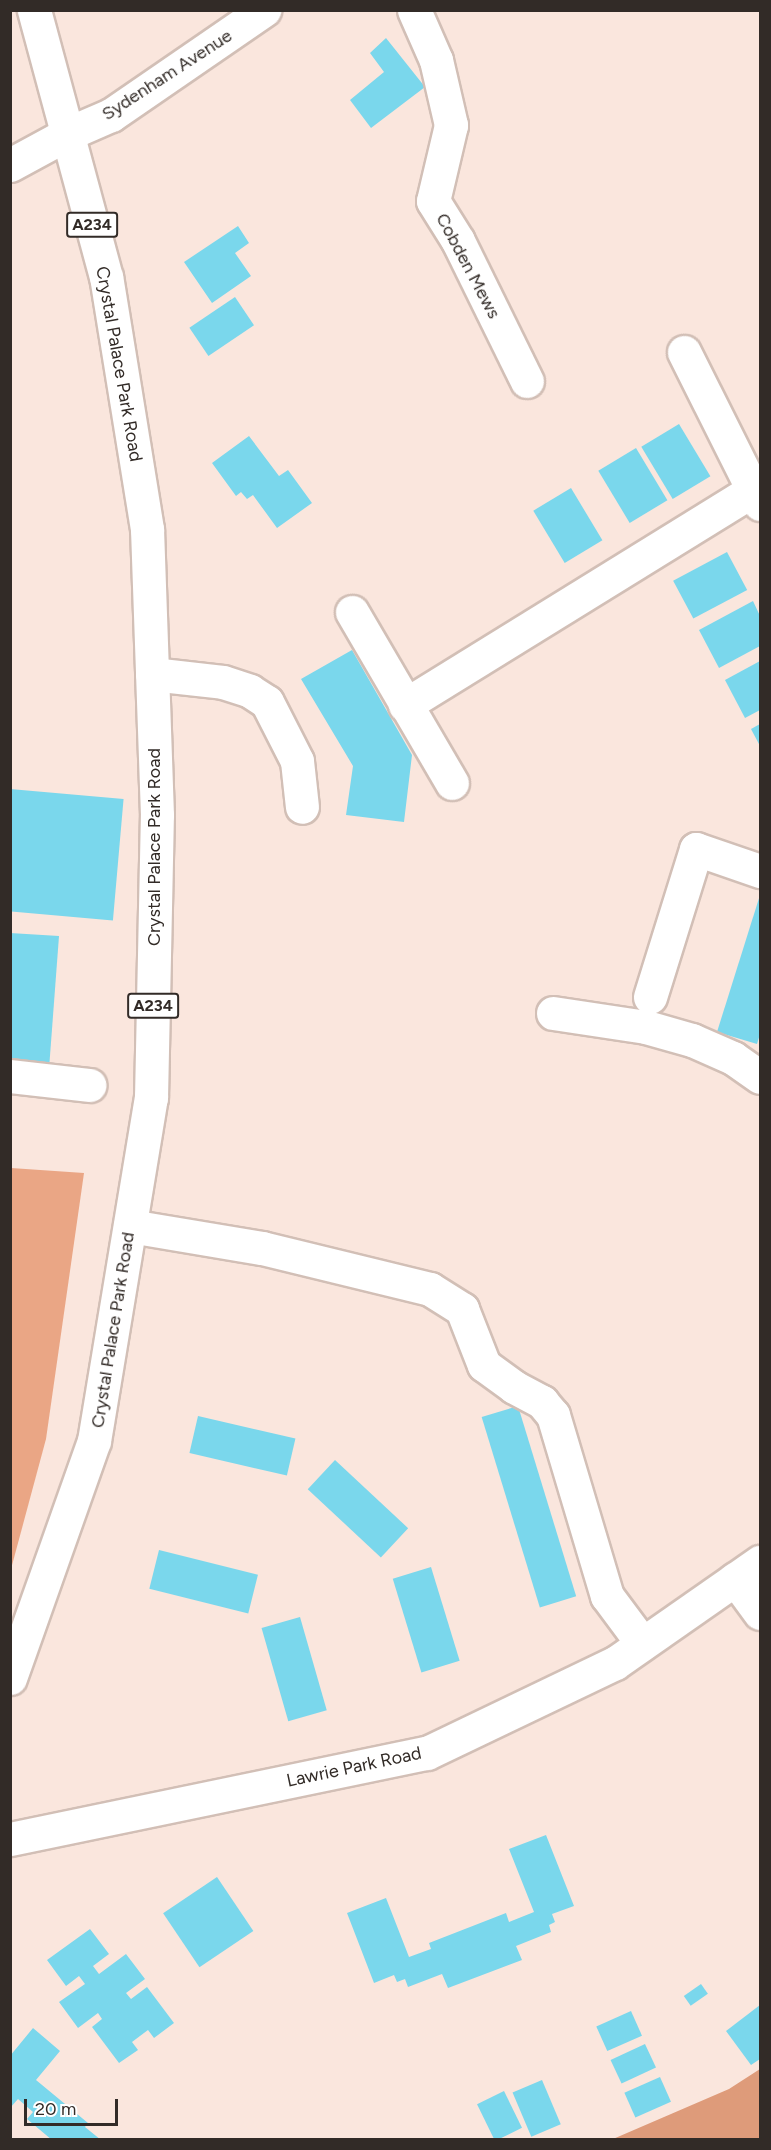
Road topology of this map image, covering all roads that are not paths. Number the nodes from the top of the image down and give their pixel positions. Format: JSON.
{"nodes":[{"id":1,"x":34,"y":10,"type":"edge"},
{"id":2,"x":264,"y":10,"type":"edge"},
{"id":3,"x":414,"y":10,"type":"edge"},
{"id":4,"x":68,"y":134,"type":"junction"},
{"id":5,"x":10,"y":165,"type":"edge"},
{"id":6,"x":684,"y":352,"type":"dead end"},
{"id":7,"x":527,"y":381,"type":"dead end"},
{"id":8,"x":757,"y":497,"type":"edge"},
{"id":9,"x":352,"y":612,"type":"dead end"},
{"id":10,"x":152,"y":674,"type":"junction"},
{"id":11,"x":405,"y":705,"type":"junction"},
{"id":12,"x":452,"y":783,"type":"dead end"},
{"id":13,"x":302,"y":807,"type":"dead end"},
{"id":14,"x":760,"y":871,"type":"edge"},
{"id":15,"x":650,"y":997,"type":"dead end"},
{"id":16,"x":553,"y":1013,"type":"dead end"},
{"id":17,"x":10,"y":1076,"type":"edge"},
{"id":18,"x":760,"y":1077,"type":"edge"},
{"id":19,"x":89,"y":1085,"type":"dead end"},
{"id":20,"x":130,"y":1226,"type":"junction"},
{"id":21,"x":748,"y":1571,"type":"edge"},
{"id":22,"x":760,"y":1613,"type":"edge"},
{"id":23,"x":642,"y":1643,"type":"junction"},
{"id":24,"x":10,"y":1678,"type":"edge"},
{"id":25,"x":10,"y":1839,"type":"edge"}],
"edges":[{"from":1,"to":4,"type":"street","name":"Crystal Palace Park Road","number":"A234"},
{"from":2,"to":4,"type":"street","name":"Sydenham Avenue"},
{"from":3,"to":7,"type":"street","name":"Cobden Mews"},
{"from":4,"to":5,"type":"street","name":"Sydenham Avenue"},
{"from":4,"to":10,"type":"street","name":"Crystal Palace Park Road","number":"A234"},
{"from":6,"to":8,"type":"street"},
{"from":8,"to":11,"type":"street"},
{"from":9,"to":11,"type":"street"},
{"from":10,"to":13,"type":"street"},
{"from":10,"to":20,"type":"street","name":"Crystal Palace Park Road","number":"A234"},
{"from":11,"to":12,"type":"street"},
{"from":14,"to":15,"type":"street"},
{"from":16,"to":18,"type":"street"},
{"from":17,"to":19,"type":"street"},
{"from":20,"to":23,"type":"street"},
{"from":20,"to":24,"type":"street","name":"Crystal Palace Park Road","number":"A234"},
{"from":21,"to":22,"type":"street"},
{"from":21,"to":23,"type":"street","name":"Lawrie Park Road"},
{"from":23,"to":25,"type":"street","name":"Lawrie Park Road"}]}
